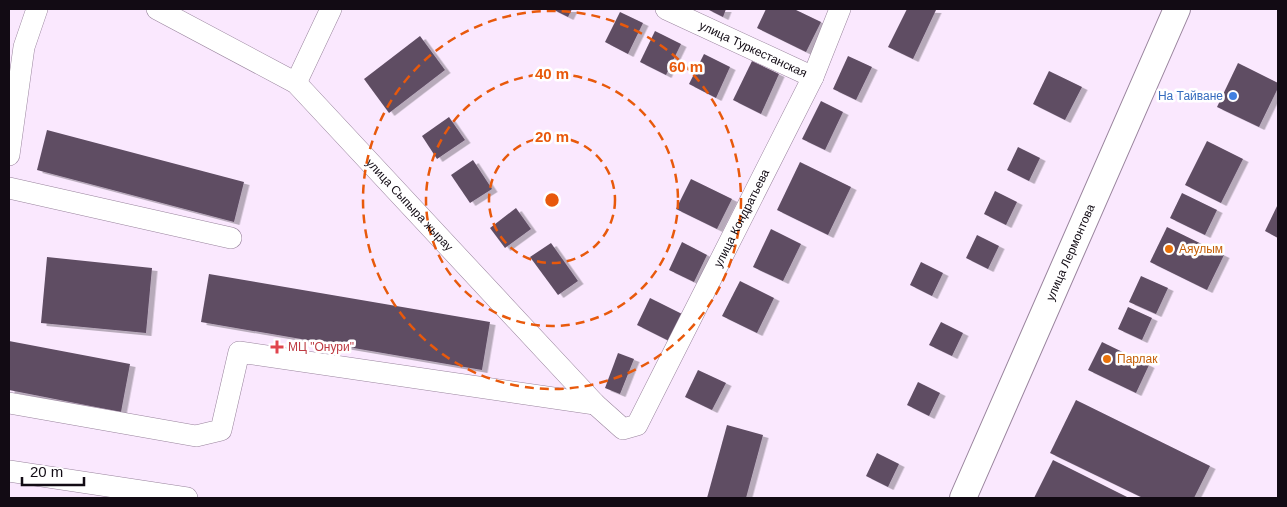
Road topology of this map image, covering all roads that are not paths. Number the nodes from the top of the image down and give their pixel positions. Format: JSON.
{"nodes":[{"id":1,"x":37,"y":9,"type":"edge"},
{"id":2,"x":157,"y":9,"type":"edge"},
{"id":3,"x":331,"y":9,"type":"edge"},
{"id":4,"x":666,"y":9,"type":"edge"},
{"id":5,"x":840,"y":9,"type":"edge"},
{"id":6,"x":1177,"y":9,"type":"edge"},
{"id":7,"x":813,"y":77,"type":"junction"},
{"id":8,"x":296,"y":83,"type":"junction"},
{"id":9,"x":9,"y":155,"type":"edge"},
{"id":10,"x":9,"y":188,"type":"edge"},
{"id":11,"x":231,"y":238,"type":"dead end"},
{"id":12,"x":9,"y":403,"type":"edge"},
{"id":13,"x":595,"y":404,"type":"junction"},
{"id":14,"x":637,"y":425,"type":"joint"},
{"id":15,"x":9,"y":472,"type":"edge"},
{"id":16,"x":88,"y":491,"type":"edge"},
{"id":17,"x":187,"y":498,"type":"edge"},
{"id":18,"x":963,"y":498,"type":"edge"}],
"edges":[{"from":1,"to":9,"type":"street"},
{"from":2,"to":8,"type":"street","name":"улица Сыпыра жырау"},
{"from":3,"to":8,"type":"street"},
{"from":4,"to":7,"type":"street","name":"улица Туркестанская"},
{"from":5,"to":7,"type":"street","name":"улица Кондратьева"},
{"from":6,"to":18,"type":"main road","name":"улица Лермонтова"},
{"from":7,"to":14,"type":"street","name":"улица Кондратьева"},
{"from":8,"to":13,"type":"street","name":"улица Сыпыра жырау"},
{"from":10,"to":11,"type":"street"},
{"from":12,"to":13,"type":"street"},
{"from":13,"to":14,"type":"street","name":"улица Сыпыра жырау"},
{"from":15,"to":16,"type":"street"},
{"from":16,"to":17,"type":"street"}]}
